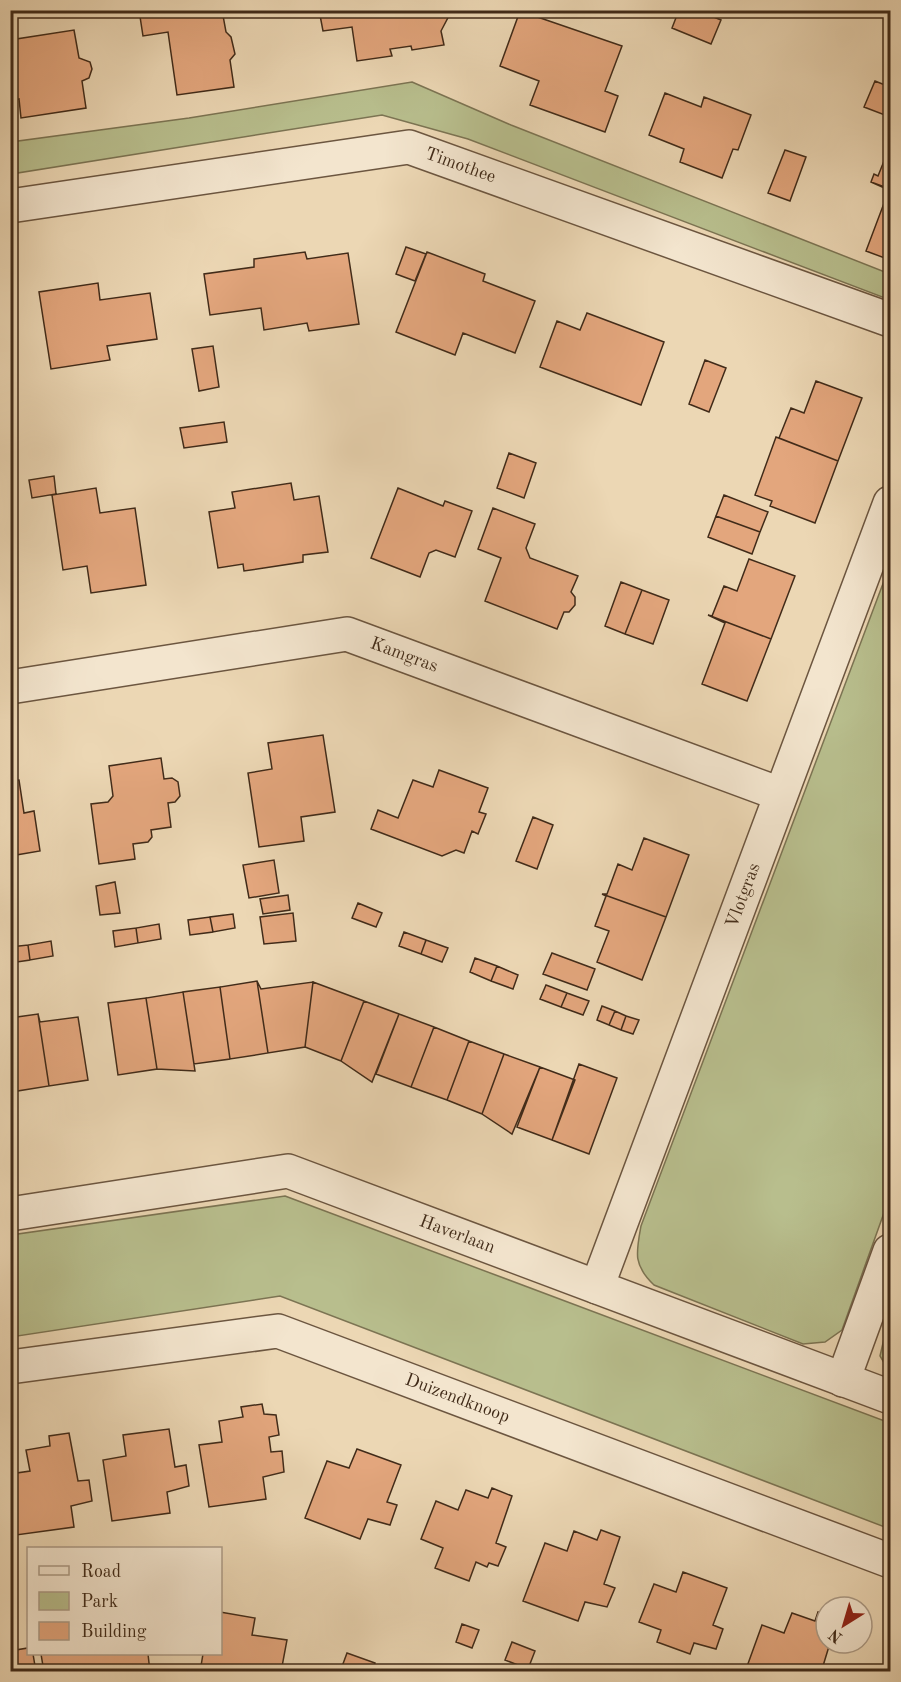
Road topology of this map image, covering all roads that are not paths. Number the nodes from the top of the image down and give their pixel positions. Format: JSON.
{"nodes":[{"id":1,"x":10,"y":206,"type":"edge"},
{"id":2,"x":891,"y":320,"type":"edge"},
{"id":3,"x":891,"y":502,"type":"edge"},
{"id":4,"x":10,"y":687,"type":"edge"},
{"id":5,"x":780,"y":794,"type":"junction"},
{"id":6,"x":10,"y":1214,"type":"edge"},
{"id":7,"x":891,"y":1251,"type":"edge"},
{"id":8,"x":597,"y":1287,"type":"junction"},
{"id":9,"x":10,"y":1367,"type":"edge"},
{"id":10,"x":843,"y":1380,"type":"junction"},
{"id":11,"x":891,"y":1397,"type":"edge"},
{"id":12,"x":891,"y":1561,"type":"edge"}],
"edges":[{"from":1,"to":2,"type":"street","name":"Timothee"},
{"from":3,"to":5,"type":"street","name":"Vlotgras"},
{"from":4,"to":5,"type":"street","name":"Kamgras"},
{"from":5,"to":8,"type":"street","name":"Vlotgras"},
{"from":6,"to":8,"type":"street","name":"Haverlaan"},
{"from":7,"to":10,"type":"street"},
{"from":8,"to":10,"type":"street","name":"Haverlaan"},
{"from":9,"to":12,"type":"street","name":"Duizendknoop"},
{"from":10,"to":11,"type":"street","name":"Haverlaan"}]}
